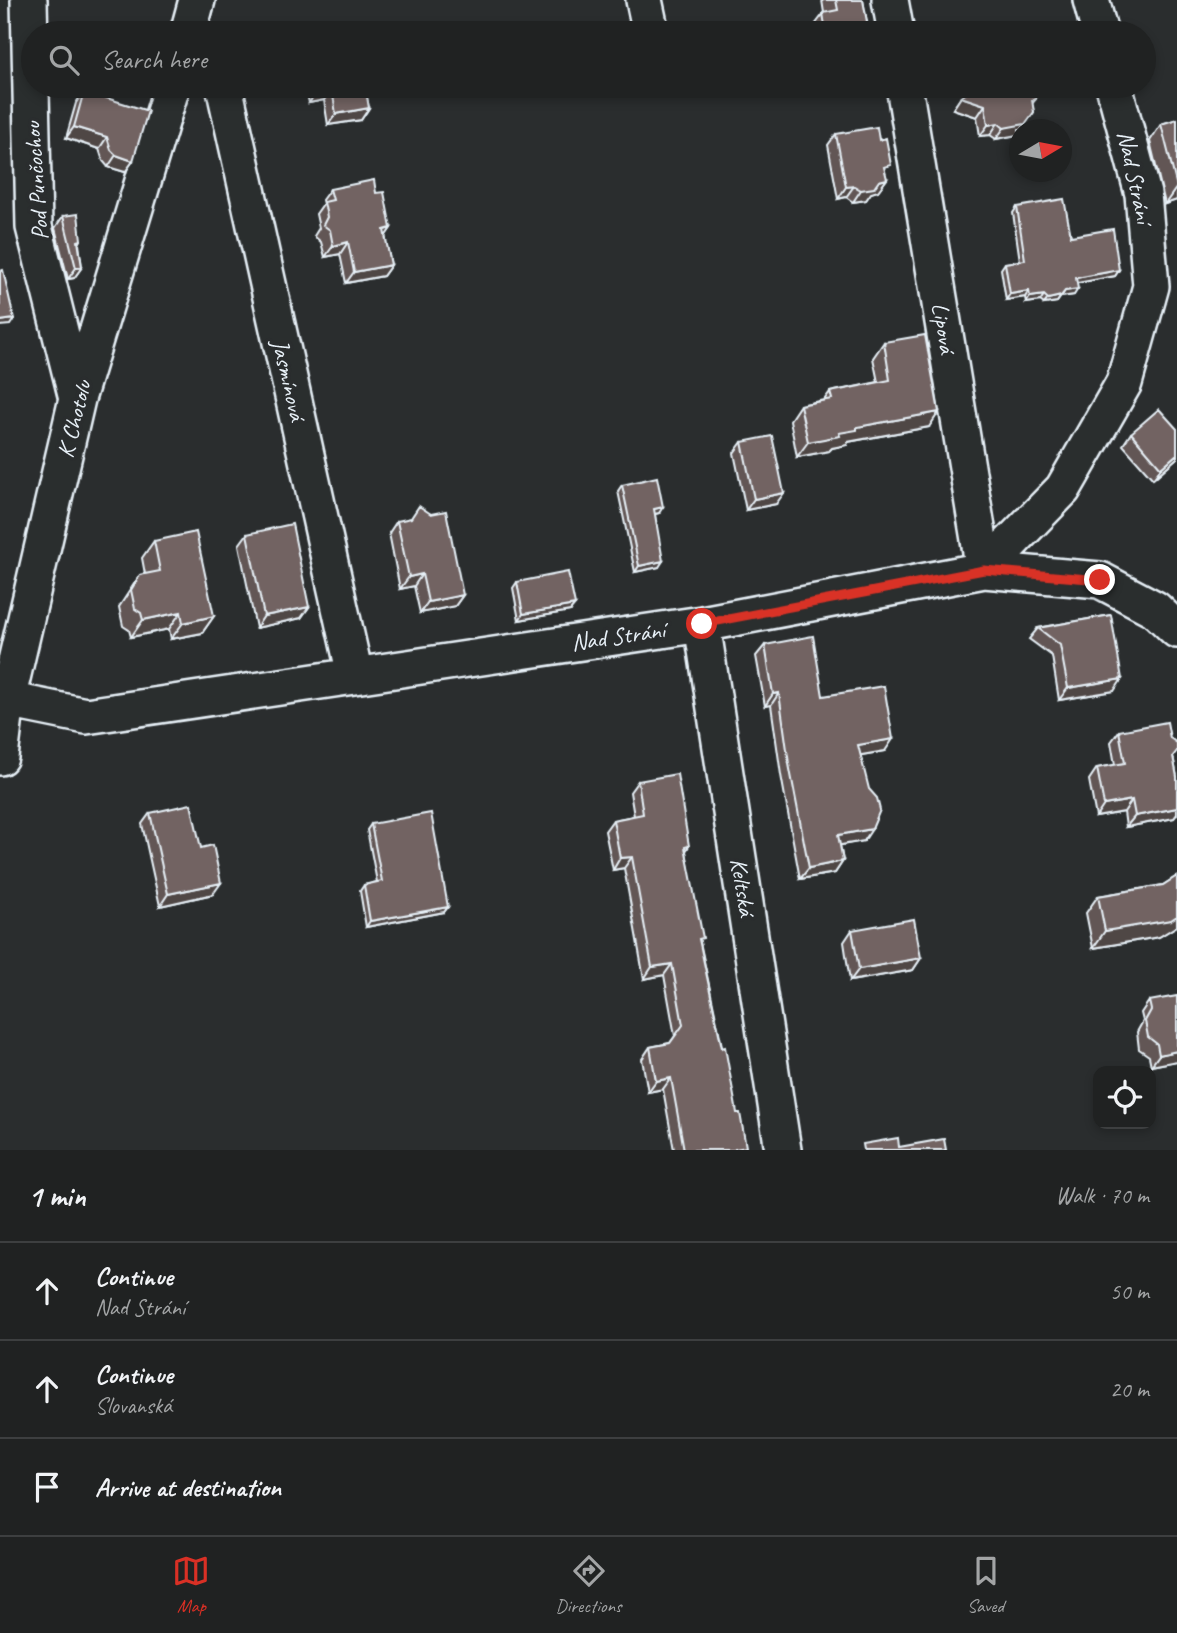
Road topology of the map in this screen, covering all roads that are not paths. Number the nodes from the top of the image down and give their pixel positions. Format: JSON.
{"nodes":[{"id":1,"x":20,"y":0,"type":"edge"},
{"id":2,"x":29,"y":0,"type":"edge"},
{"id":3,"x":645,"y":0,"type":"edge"},
{"id":4,"x":890,"y":0,"type":"edge"},
{"id":5,"x":1091,"y":0,"type":"edge"},
{"id":6,"x":0,"y":9,"type":"edge"},
{"id":7,"x":29,"y":21,"type":"edge"},
{"id":8,"x":649,"y":21,"type":"edge"},
{"id":9,"x":894,"y":21,"type":"edge"},
{"id":10,"x":1097,"y":21,"type":"edge"},
{"id":11,"x":31,"y":98,"type":"edge"},
{"id":12,"x":168,"y":98,"type":"edge"},
{"id":13,"x":226,"y":98,"type":"edge"},
{"id":14,"x":906,"y":98,"type":"edge"},
{"id":15,"x":1117,"y":98,"type":"edge"},
{"id":16,"x":77,"y":399,"type":"junction"},
{"id":17,"x":984,"y":570,"type":"junction"},
{"id":18,"x":702,"y":624,"type":"junction"},
{"id":19,"x":1177,"y":630,"type":"edge"},
{"id":20,"x":355,"y":675,"type":"junction"},
{"id":21,"x":7,"y":700,"type":"junction"},
{"id":22,"x":0,"y":757,"type":"edge"},
{"id":23,"x":783,"y":1150,"type":"edge"}],
"edges":[{"from":1,"to":6,"type":"street"},
{"from":2,"to":7,"type":"street","name":"Pod Punčochou"},
{"from":3,"to":8,"type":"street"},
{"from":4,"to":9,"type":"street"},
{"from":5,"to":10,"type":"street"},
{"from":11,"to":16,"type":"street","name":"Pod Punčochou"},
{"from":12,"to":16,"type":"street","name":"K Chotolu"},
{"from":13,"to":20,"type":"street","name":"Jasmínová"},
{"from":14,"to":17,"type":"street","name":"Lipová"},
{"from":15,"to":17,"type":"street","name":"Nad Strání"},
{"from":16,"to":21,"type":"street","name":"K Chotolu"},
{"from":17,"to":18,"type":"street","name":"Nad Strání"},
{"from":17,"to":19,"type":"street"},
{"from":18,"to":20,"type":"street","name":"Nad Strání"},
{"from":18,"to":23,"type":"street","name":"Keltská"},
{"from":20,"to":21,"type":"street","name":"Nad Strání"},
{"from":21,"to":22,"type":"street","name":"K Chotolu"}]}
